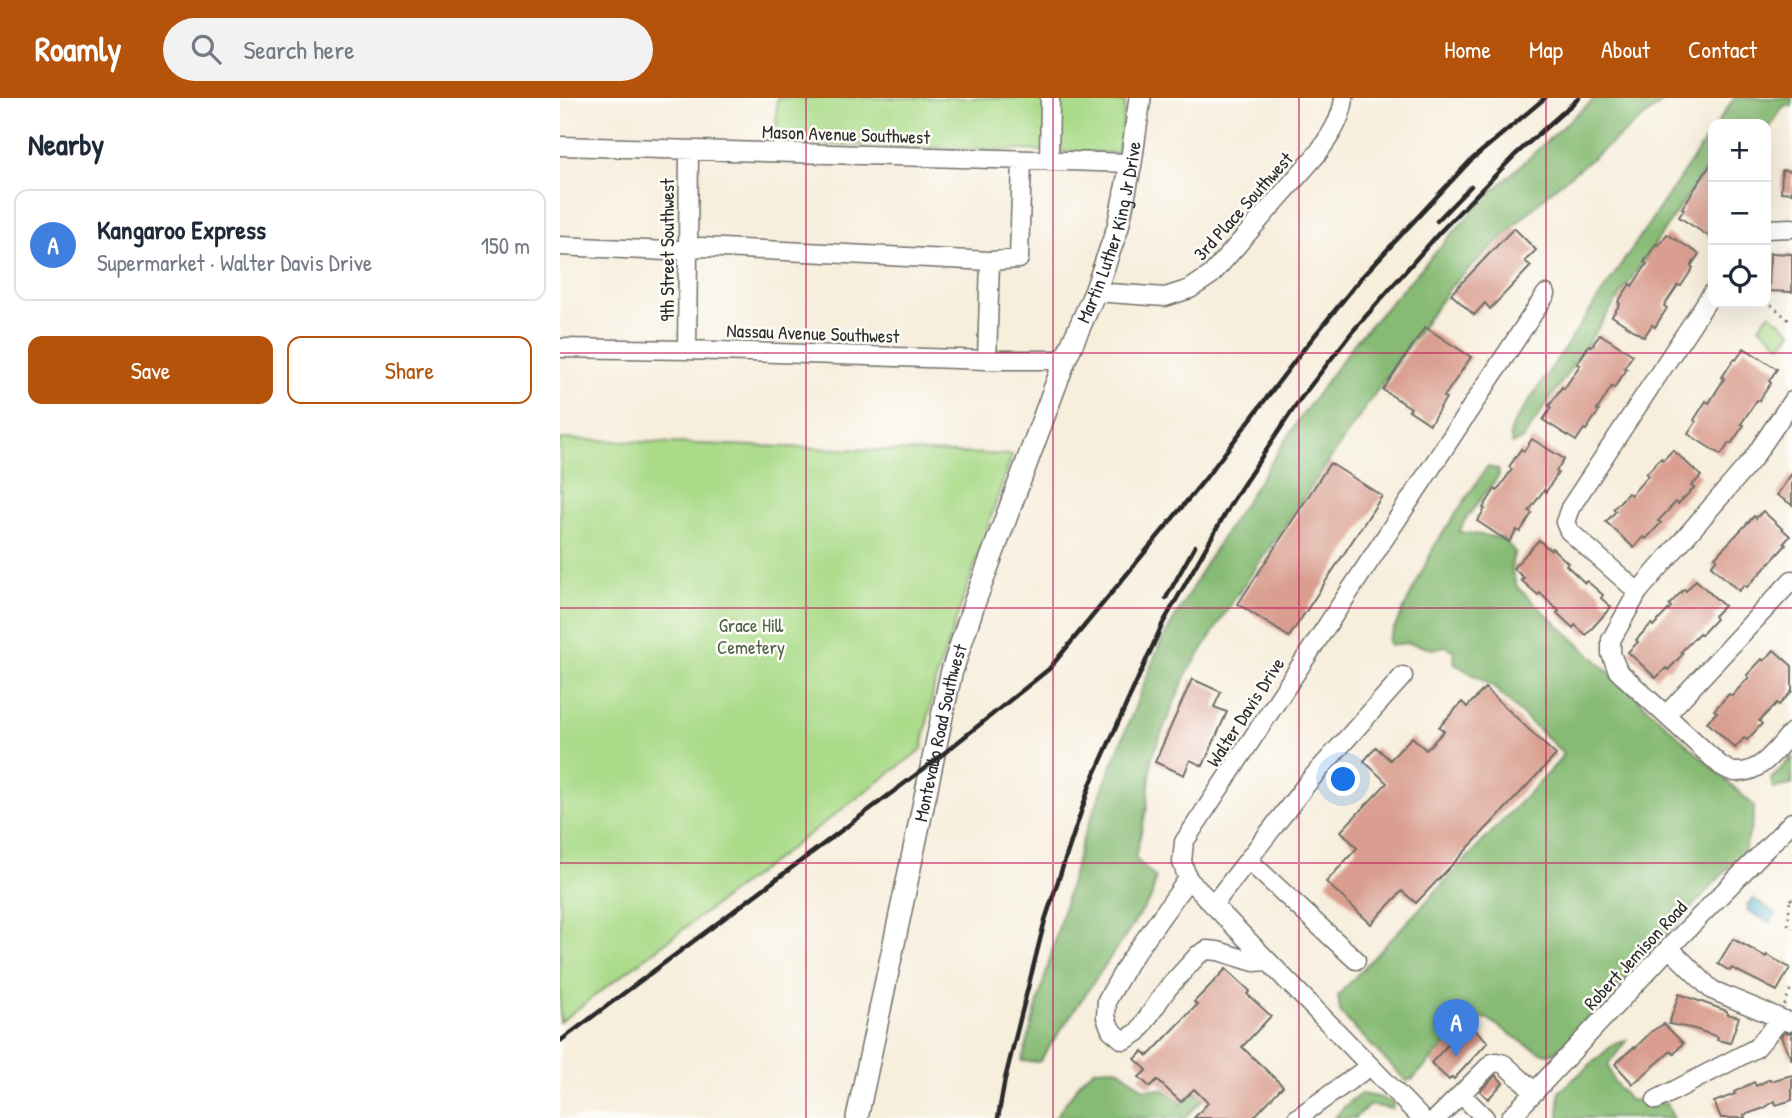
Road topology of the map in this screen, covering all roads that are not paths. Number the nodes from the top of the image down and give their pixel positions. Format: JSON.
{"nodes":[{"id":1,"x":1050,"y":98,"type":"edge"},
{"id":2,"x":1140,"y":98,"type":"edge"},
{"id":3,"x":1344,"y":98,"type":"edge"},
{"id":4,"x":560,"y":146,"type":"edge"},
{"id":5,"x":689,"y":150,"type":"junction"},
{"id":6,"x":1022,"y":160,"type":"junction"},
{"id":7,"x":1049,"y":161,"type":"junction"},
{"id":8,"x":1131,"y":163,"type":"junction"},
{"id":9,"x":1792,"y":228,"type":"edge"},
{"id":10,"x":1771,"y":229,"type":"edge"},
{"id":11,"x":560,"y":246,"type":"edge"},
{"id":12,"x":688,"y":248,"type":"junction"},
{"id":13,"x":990,"y":261,"type":"junction"},
{"id":14,"x":1096,"y":292,"type":"junction"},
{"id":15,"x":1546,"y":294,"type":"dead end"},
{"id":16,"x":1708,"y":300,"type":"edge"},
{"id":17,"x":560,"y":348,"type":"edge"},
{"id":18,"x":687,"y":350,"type":"junction"},
{"id":19,"x":987,"y":360,"type":"junction"},
{"id":20,"x":1065,"y":360,"type":"junction"},
{"id":21,"x":1792,"y":401,"type":"edge"},
{"id":22,"x":1792,"y":580,"type":"edge"},
{"id":23,"x":1638,"y":592,"type":"junction"},
{"id":24,"x":1403,"y":676,"type":"dead end"},
{"id":25,"x":1666,"y":715,"type":"junction"},
{"id":26,"x":1792,"y":732,"type":"edge"},
{"id":27,"x":1792,"y":822,"type":"edge"},
{"id":28,"x":1248,"y":860,"type":"junction"},
{"id":29,"x":1188,"y":879,"type":"junction"},
{"id":30,"x":1213,"y":905,"type":"junction"},
{"id":31,"x":1669,"y":948,"type":"junction"},
{"id":32,"x":1356,"y":960,"type":"dead end"},
{"id":33,"x":1268,"y":961,"type":"junction"},
{"id":34,"x":1786,"y":1021,"type":"edge"},
{"id":35,"x":1370,"y":1066,"type":"junction"},
{"id":36,"x":1535,"y":1092,"type":"junction"},
{"id":37,"x":1461,"y":1094,"type":"junction"},
{"id":38,"x":1656,"y":1100,"type":"dead end"},
{"id":39,"x":857,"y":1118,"type":"edge"},
{"id":40,"x":1297,"y":1118,"type":"edge"},
{"id":41,"x":1422,"y":1118,"type":"edge"},
{"id":42,"x":1437,"y":1118,"type":"edge"},
{"id":43,"x":1485,"y":1118,"type":"edge"},
{"id":44,"x":1510,"y":1118,"type":"edge"}],
"edges":[{"from":1,"to":7,"type":"street"},
{"from":2,"to":8,"type":"main road","name":"Martin Luther King Jr Drive"},
{"from":3,"to":14,"type":"street","name":"3rd Place Southwest"},
{"from":4,"to":5,"type":"street","name":"Mason Avenue Southwest"},
{"from":5,"to":6,"type":"street","name":"Mason Avenue Southwest"},
{"from":5,"to":12,"type":"street","name":"9th Street Southwest"},
{"from":6,"to":7,"type":"street","name":"Mason Avenue Southwest"},
{"from":6,"to":13,"type":"street"},
{"from":7,"to":8,"type":"street","name":"Mason Avenue Southwest"},
{"from":8,"to":14,"type":"main road","name":"Martin Luther King Jr Drive"},
{"from":9,"to":10,"type":"street"},
{"from":11,"to":12,"type":"street"},
{"from":12,"to":13,"type":"street"},
{"from":12,"to":18,"type":"street","name":"9th Street Southwest"},
{"from":13,"to":19,"type":"street"},
{"from":14,"to":20,"type":"main road","name":"Martin Luther King Jr Drive"},
{"from":15,"to":29,"type":"street","name":"Walter Davis Drive"},
{"from":16,"to":23,"type":"street"},
{"from":17,"to":18,"type":"street","name":"Nassau Avenue Southwest"},
{"from":18,"to":19,"type":"street","name":"Nassau Avenue Southwest"},
{"from":19,"to":20,"type":"street","name":"Nassau Avenue Southwest"},
{"from":20,"to":39,"type":"main road","name":"Montevallo Road Southwest"},
{"from":21,"to":23,"type":"street"},
{"from":22,"to":25,"type":"street"},
{"from":23,"to":25,"type":"street"},
{"from":24,"to":28,"type":"street"},
{"from":25,"to":26,"type":"street"},
{"from":27,"to":31,"type":"street","name":"Robert Jemison Road"},
{"from":28,"to":30,"type":"street"},
{"from":28,"to":32,"type":"street"},
{"from":29,"to":30,"type":"street"},
{"from":29,"to":33,"type":"street"},
{"from":30,"to":33,"type":"street"},
{"from":31,"to":34,"type":"street"},
{"from":31,"to":36,"type":"street","name":"Robert Jemison Road"},
{"from":33,"to":35,"type":"street"},
{"from":34,"to":38,"type":"street"},
{"from":35,"to":40,"type":"street"},
{"from":35,"to":41,"type":"street"},
{"from":36,"to":37,"type":"street"},
{"from":36,"to":44,"type":"street","name":"Robert Jemison Road"},
{"from":37,"to":42,"type":"street"},
{"from":37,"to":43,"type":"street"}]}
